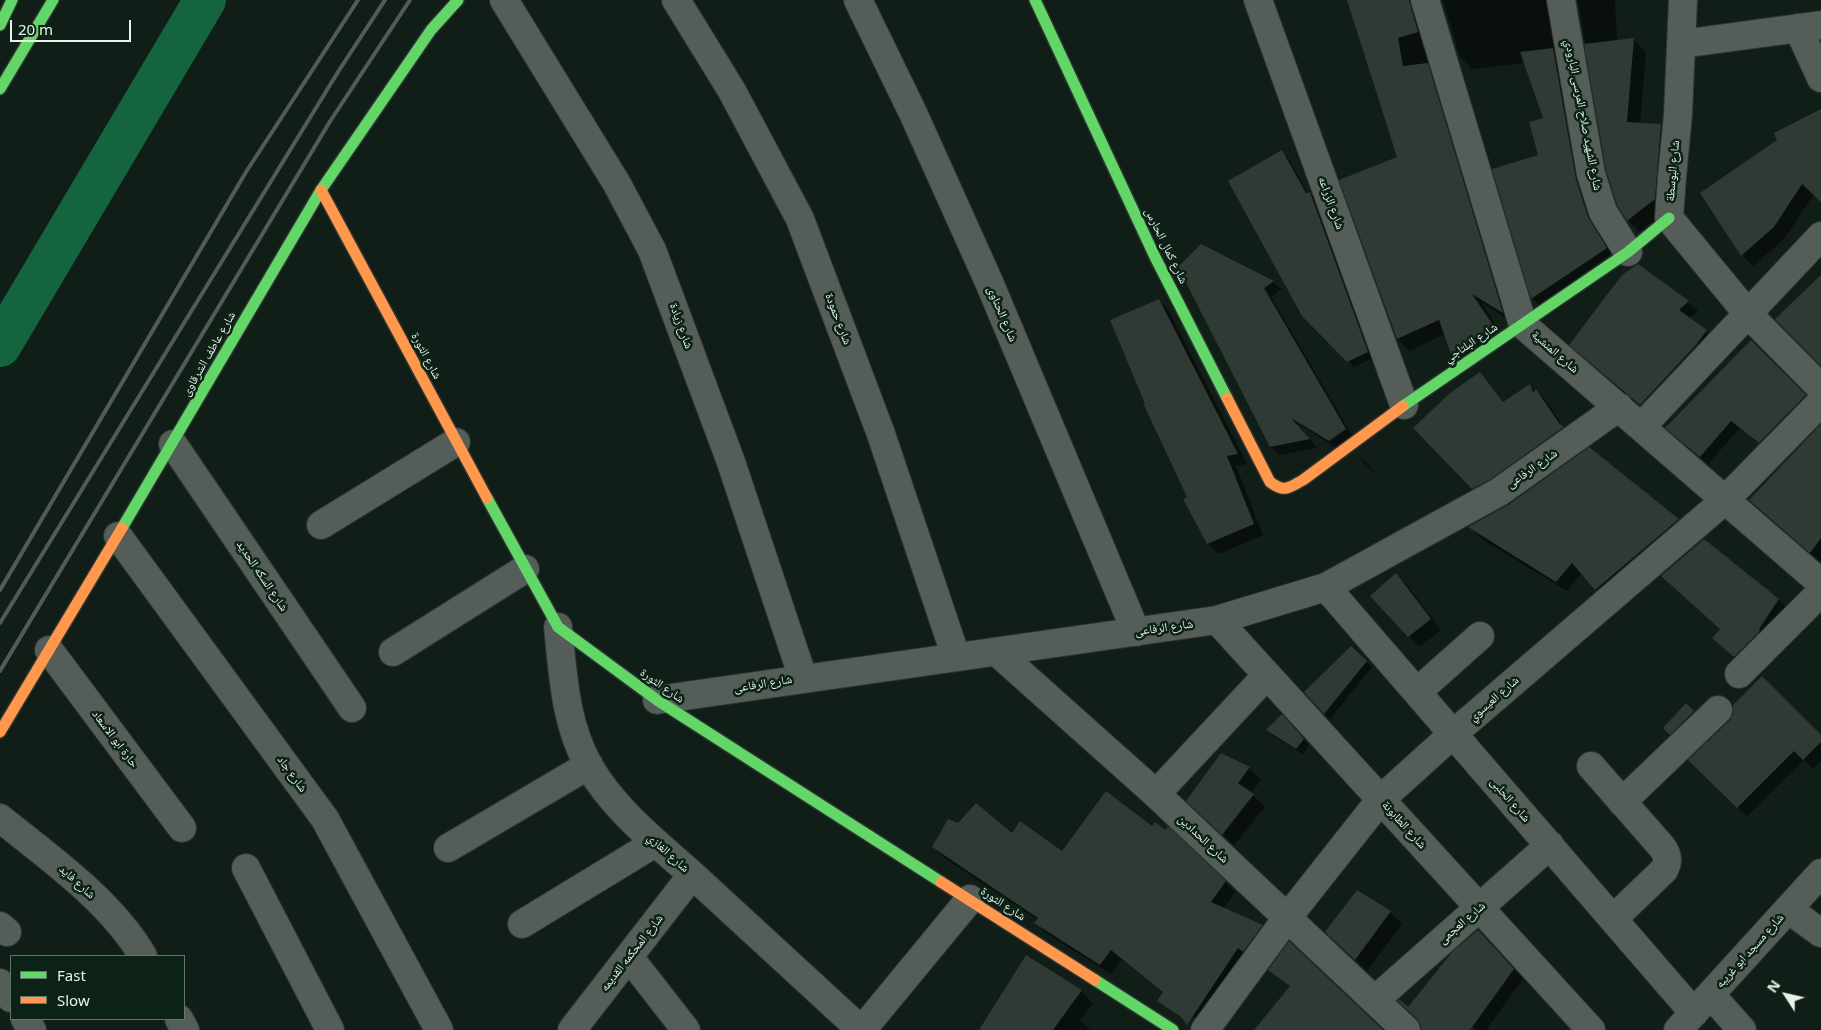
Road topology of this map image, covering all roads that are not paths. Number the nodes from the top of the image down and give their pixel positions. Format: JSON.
{"nodes":[{"id":1,"x":12,"y":0,"type":"edge"},
{"id":2,"x":458,"y":0,"type":"edge"},
{"id":3,"x":504,"y":0,"type":"edge"},
{"id":4,"x":676,"y":0,"type":"edge"},
{"id":5,"x":858,"y":0,"type":"edge"},
{"id":6,"x":1035,"y":0,"type":"edge"},
{"id":7,"x":1258,"y":0,"type":"edge"},
{"id":8,"x":1425,"y":0,"type":"edge"},
{"id":9,"x":1561,"y":0,"type":"edge"},
{"id":10,"x":1683,"y":0,"type":"edge"},
{"id":11,"x":50,"y":1,"type":"edge"},
{"id":12,"x":0,"y":25,"type":"edge"},
{"id":13,"x":1810,"y":26,"type":"edge"},
{"id":14,"x":1682,"y":44,"type":"junction"},
{"id":15,"x":1821,"y":78,"type":"edge"},
{"id":16,"x":0,"y":89,"type":"edge"},
{"id":17,"x":321,"y":190,"type":"junction"},
{"id":18,"x":1669,"y":218,"type":"junction"},
{"id":19,"x":1821,"y":236,"type":"edge"},
{"id":20,"x":1628,"y":252,"type":"junction"},
{"id":21,"x":1748,"y":314,"type":"junction"},
{"id":22,"x":1523,"y":325,"type":"junction"},
{"id":23,"x":1821,"y":388,"type":"edge"},
{"id":24,"x":1821,"y":402,"type":"edge"},
{"id":25,"x":1404,"y":405,"type":"junction"},
{"id":26,"x":1618,"y":407,"type":"junction"},
{"id":27,"x":1641,"y":427,"type":"junction"},
{"id":28,"x":456,"y":442,"type":"junction"},
{"id":29,"x":172,"y":444,"type":"junction"},
{"id":30,"x":1287,"y":489,"type":"joint"},
{"id":31,"x":1724,"y":500,"type":"junction"},
{"id":32,"x":321,"y":525,"type":"dead end"},
{"id":33,"x":118,"y":536,"type":"junction"},
{"id":34,"x":525,"y":569,"type":"junction"},
{"id":35,"x":1821,"y":583,"type":"edge"},
{"id":36,"x":1326,"y":587,"type":"junction"},
{"id":37,"x":1821,"y":592,"type":"edge"},
{"id":38,"x":1217,"y":620,"type":"junction"},
{"id":39,"x":558,"y":627,"type":"junction"},
{"id":40,"x":1136,"y":632,"type":"junction"},
{"id":41,"x":1480,"y":636,"type":"dead end"},
{"id":42,"x":49,"y":650,"type":"junction"},
{"id":43,"x":394,"y":652,"type":"dead end"},
{"id":44,"x":997,"y":652,"type":"junction"},
{"id":45,"x":956,"y":657,"type":"junction"},
{"id":46,"x":1739,"y":674,"type":"dead end"},
{"id":47,"x":1268,"y":675,"type":"junction"},
{"id":48,"x":802,"y":678,"type":"junction"},
{"id":49,"x":1417,"y":692,"type":"junction"},
{"id":50,"x":657,"y":700,"type":"junction"},
{"id":51,"x":352,"y":708,"type":"dead end"},
{"id":52,"x":1718,"y":710,"type":"dead end"},
{"id":53,"x":0,"y":732,"type":"edge"},
{"id":54,"x":1454,"y":734,"type":"junction"},
{"id":55,"x":589,"y":765,"type":"junction"},
{"id":56,"x":1591,"y":766,"type":"dead end"},
{"id":57,"x":1156,"y":794,"type":"junction"},
{"id":58,"x":1381,"y":799,"type":"junction"},
{"id":59,"x":1622,"y":802,"type":"junction"},
{"id":60,"x":0,"y":818,"type":"edge"},
{"id":61,"x":182,"y":828,"type":"dead end"},
{"id":62,"x":655,"y":843,"type":"junction"},
{"id":63,"x":1550,"y":846,"type":"junction"},
{"id":64,"x":448,"y":848,"type":"dead end"},
{"id":65,"x":246,"y":868,"type":"dead end"},
{"id":66,"x":1821,"y":873,"type":"edge"},
{"id":67,"x":692,"y":875,"type":"junction"},
{"id":68,"x":970,"y":899,"type":"junction"},
{"id":69,"x":1480,"y":908,"type":"junction"},
{"id":70,"x":1788,"y":909,"type":"junction"},
{"id":71,"x":1287,"y":918,"type":"junction"},
{"id":72,"x":1613,"y":920,"type":"junction"},
{"id":73,"x":522,"y":924,"type":"dead end"},
{"id":74,"x":1821,"y":933,"type":"edge"},
{"id":75,"x":142,"y":955,"type":"edge"},
{"id":76,"x":629,"y":957,"type":"junction"},
{"id":77,"x":0,"y":983,"type":"edge"},
{"id":78,"x":10,"y":997,"type":"edge"},
{"id":79,"x":1375,"y":1000,"type":"junction"},
{"id":80,"x":1694,"y":1013,"type":"edge"},
{"id":81,"x":330,"y":1030,"type":"edge"},
{"id":82,"x":439,"y":1030,"type":"edge"},
{"id":83,"x":572,"y":1030,"type":"edge"},
{"id":84,"x":686,"y":1030,"type":"edge"},
{"id":85,"x":861,"y":1030,"type":"edge"},
{"id":86,"x":1173,"y":1030,"type":"edge"},
{"id":87,"x":1205,"y":1030,"type":"edge"},
{"id":88,"x":1406,"y":1030,"type":"edge"},
{"id":89,"x":1591,"y":1030,"type":"edge"},
{"id":90,"x":1742,"y":1030,"type":"edge"}],
"edges":[{"from":1,"to":12,"type":"street"},
{"from":2,"to":17,"type":"street","name":"شارع عاطف الشرقاوى"},
{"from":3,"to":48,"type":"street","name":"شارع زيادة"},
{"from":4,"to":45,"type":"street","name":"شارع حمودة"},
{"from":5,"to":40,"type":"street","name":"شارع الحناوى"},
{"from":6,"to":30,"type":"street","name":"شارع كمال الحارس"},
{"from":7,"to":25,"type":"street","name":"شارع الزراعه"},
{"from":8,"to":22,"type":"street","name":"شارع المنشية"},
{"from":9,"to":20,"type":"street","name":"شارع الشهيد صلاح المرسى البارودي"},
{"from":10,"to":14,"type":"street","name":"شارع البوسطة"},
{"from":11,"to":16,"type":"street"},
{"from":13,"to":14,"type":"street"},
{"from":13,"to":15,"type":"street"},
{"from":14,"to":18,"type":"street","name":"شارع البوسطة"},
{"from":17,"to":28,"type":"street","name":"شارع الثورة"},
{"from":17,"to":29,"type":"street","name":"شارع عاطف الشرقاوى"},
{"from":18,"to":20,"type":"street","name":"شارع البلتاجي"},
{"from":18,"to":21,"type":"street","name":"شارع البوسطة"},
{"from":19,"to":21,"type":"street"},
{"from":20,"to":22,"type":"street","name":"شارع البلتاجي"},
{"from":21,"to":23,"type":"street","name":"شارع البوسطة"},
{"from":21,"to":27,"type":"street"},
{"from":22,"to":25,"type":"street","name":"شارع البلتاجي"},
{"from":22,"to":26,"type":"street","name":"شارع المنشية"},
{"from":24,"to":31,"type":"street","name":"شارع العيسوي"},
{"from":25,"to":30,"type":"street","name":"شارع البلتاجي"},
{"from":26,"to":27,"type":"street","name":"شارع المنشية"},
{"from":26,"to":36,"type":"street","name":"شارع الرفاعى"},
{"from":27,"to":31,"type":"street","name":"شارع المنشية"},
{"from":28,"to":32,"type":"street"},
{"from":28,"to":34,"type":"street","name":"شارع الثورة"},
{"from":29,"to":33,"type":"street","name":"شارع عاطف الشرقاوى"},
{"from":29,"to":51,"type":"street","name":"شارع السكه الحديد"},
{"from":31,"to":35,"type":"street","name":"شارع المنشية"},
{"from":31,"to":54,"type":"street","name":"شارع العيسوي"},
{"from":33,"to":42,"type":"street","name":"شارع عاطف الشرقاوى"},
{"from":33,"to":82,"type":"street","name":"شارع جاد"},
{"from":34,"to":39,"type":"street","name":"شارع الثورة"},
{"from":34,"to":43,"type":"street"},
{"from":36,"to":38,"type":"street","name":"شارع الرفاعى"},
{"from":36,"to":49,"type":"street","name":"شارع الحلبى"},
{"from":37,"to":46,"type":"street"},
{"from":38,"to":40,"type":"street","name":"شارع الرفاعى"},
{"from":38,"to":47,"type":"street","name":"شارع الطابونة"},
{"from":39,"to":50,"type":"street","name":"شارع الثورة"},
{"from":39,"to":55,"type":"street","name":"شارع الغازي"},
{"from":40,"to":44,"type":"street","name":"شارع الرفاعى"},
{"from":41,"to":49,"type":"street"},
{"from":42,"to":53,"type":"street","name":"شارع عاطف الشرقاوى"},
{"from":42,"to":61,"type":"street","name":"حارة ابو الاسعاد"},
{"from":44,"to":45,"type":"street","name":"شارع الرفاعى"},
{"from":44,"to":57,"type":"street","name":"شارع الحدادين"},
{"from":45,"to":48,"type":"street","name":"شارع الرفاعى"},
{"from":47,"to":57,"type":"street"},
{"from":47,"to":58,"type":"street","name":"شارع الطابونة"},
{"from":48,"to":50,"type":"street","name":"شارع الرفاعى"},
{"from":49,"to":54,"type":"street","name":"شارع الحلبى"},
{"from":50,"to":68,"type":"street","name":"شارع الثورة"},
{"from":52,"to":59,"type":"street"},
{"from":54,"to":58,"type":"street","name":"شارع العيسوي"},
{"from":54,"to":63,"type":"street","name":"شارع الحلبى"},
{"from":55,"to":62,"type":"street","name":"شارع الغازي"},
{"from":55,"to":64,"type":"street"},
{"from":56,"to":59,"type":"street"},
{"from":57,"to":71,"type":"street","name":"شارع الحدادين"},
{"from":58,"to":69,"type":"street","name":"شارع الطابونة"},
{"from":58,"to":71,"type":"street","name":"شارع العيسوي"},
{"from":59,"to":72,"type":"street"},
{"from":60,"to":75,"type":"street","name":"شارع فايد"},
{"from":62,"to":67,"type":"street","name":"شارع الغازي"},
{"from":62,"to":73,"type":"street"},
{"from":63,"to":69,"type":"street","name":"شارع العجمى"},
{"from":63,"to":72,"type":"street","name":"شارع الحلبى"},
{"from":65,"to":81,"type":"street"},
{"from":66,"to":70,"type":"street","name":"شارع مسجد ابو غريبه"},
{"from":67,"to":76,"type":"street","name":"شارع المحكمه القديمه"},
{"from":67,"to":85,"type":"street","name":"شارع الغازي"},
{"from":68,"to":85,"type":"street"},
{"from":68,"to":86,"type":"street","name":"شارع الثورة"},
{"from":69,"to":79,"type":"street","name":"شارع العجمى"},
{"from":69,"to":89,"type":"street","name":"شارع الطابونة"},
{"from":70,"to":74,"type":"street"},
{"from":70,"to":80,"type":"street","name":"شارع مسجد ابو غريبه"},
{"from":71,"to":79,"type":"street","name":"شارع الحدادين"},
{"from":71,"to":87,"type":"street","name":"شارع العيسوي"},
{"from":72,"to":80,"type":"street","name":"شارع الحلبى"},
{"from":76,"to":83,"type":"street","name":"شارع المحكمه القديمه"},
{"from":76,"to":84,"type":"street"},
{"from":77,"to":78,"type":"street"},
{"from":79,"to":88,"type":"street","name":"شارع الحدادين"},
{"from":80,"to":90,"type":"street","name":"شارع الحلبى"}]}
